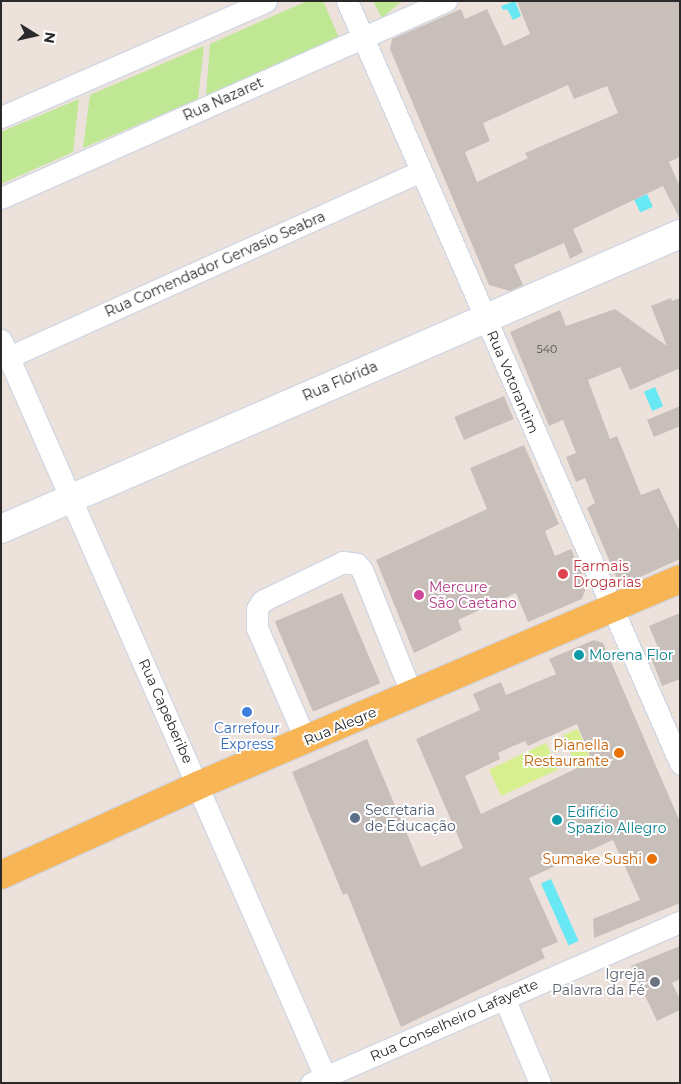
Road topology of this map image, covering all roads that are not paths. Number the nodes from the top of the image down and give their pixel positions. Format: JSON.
{"nodes":[{"id":1,"x":266,"y":1,"type":"edge"},
{"id":2,"x":346,"y":1,"type":"edge"},
{"id":3,"x":446,"y":1,"type":"edge"},
{"id":4,"x":364,"y":37,"type":"junction"},
{"id":5,"x":1,"y":117,"type":"edge"},
{"id":6,"x":421,"y":171,"type":"junction"},
{"id":7,"x":1,"y":198,"type":"edge"},
{"id":8,"x":680,"y":234,"type":"edge"},
{"id":9,"x":486,"y":319,"type":"junction"},
{"id":10,"x":5,"y":349,"type":"edge"},
{"id":11,"x":71,"y":498,"type":"junction"},
{"id":12,"x":1,"y":529,"type":"edge"},
{"id":13,"x":680,"y":579,"type":"edge"},
{"id":14,"x":610,"y":610,"type":"junction"},
{"id":15,"x":412,"y":695,"type":"junction"},
{"id":16,"x":306,"y":741,"type":"junction"},
{"id":17,"x":680,"y":763,"type":"edge"},
{"id":18,"x":199,"y":785,"type":"junction"},
{"id":19,"x":1,"y":875,"type":"edge"},
{"id":20,"x":680,"y":922,"type":"edge"},
{"id":21,"x":504,"y":998,"type":"junction"},
{"id":22,"x":321,"y":1081,"type":"edge"},
{"id":23,"x":540,"y":1083,"type":"edge"}],
"edges":[{"from":1,"to":5,"type":"street"},
{"from":2,"to":4,"type":"street","name":"Rua Votorantim"},
{"from":3,"to":4,"type":"street","name":"Rua Nazaret"},
{"from":4,"to":6,"type":"street","name":"Rua Votorantim"},
{"from":4,"to":7,"type":"street","name":"Rua Nazaret"},
{"from":6,"to":9,"type":"street","name":"Rua Votorantim"},
{"from":6,"to":10,"type":"street","name":"Rua Comendador Gervasio Seabra"},
{"from":8,"to":9,"type":"street","name":"Rua Flórida"},
{"from":9,"to":11,"type":"street","name":"Rua Flórida"},
{"from":9,"to":14,"type":"street","name":"Rua Votorantim"},
{"from":10,"to":11,"type":"street","name":"Rua Capeberibe"},
{"from":11,"to":12,"type":"street","name":"Rua Flórida"},
{"from":11,"to":18,"type":"street","name":"Rua Capeberibe"},
{"from":13,"to":14,"type":"main road","name":"Rua Alegre"},
{"from":14,"to":15,"type":"main road","name":"Rua Alegre"},
{"from":14,"to":17,"type":"street","name":"Rua Votorantim"},
{"from":15,"to":16,"type":"main road","name":"Rua Alegre"},
{"from":15,"to":16,"type":"street"},
{"from":16,"to":18,"type":"main road","name":"Rua Alegre"},
{"from":18,"to":19,"type":"main road","name":"Rua Alegre"},
{"from":18,"to":22,"type":"street","name":"Rua Capeberibe"},
{"from":20,"to":21,"type":"street","name":"Rua Conselheiro Lafayette"},
{"from":21,"to":22,"type":"street","name":"Rua Conselheiro Lafayette"},
{"from":21,"to":23,"type":"street"}]}
